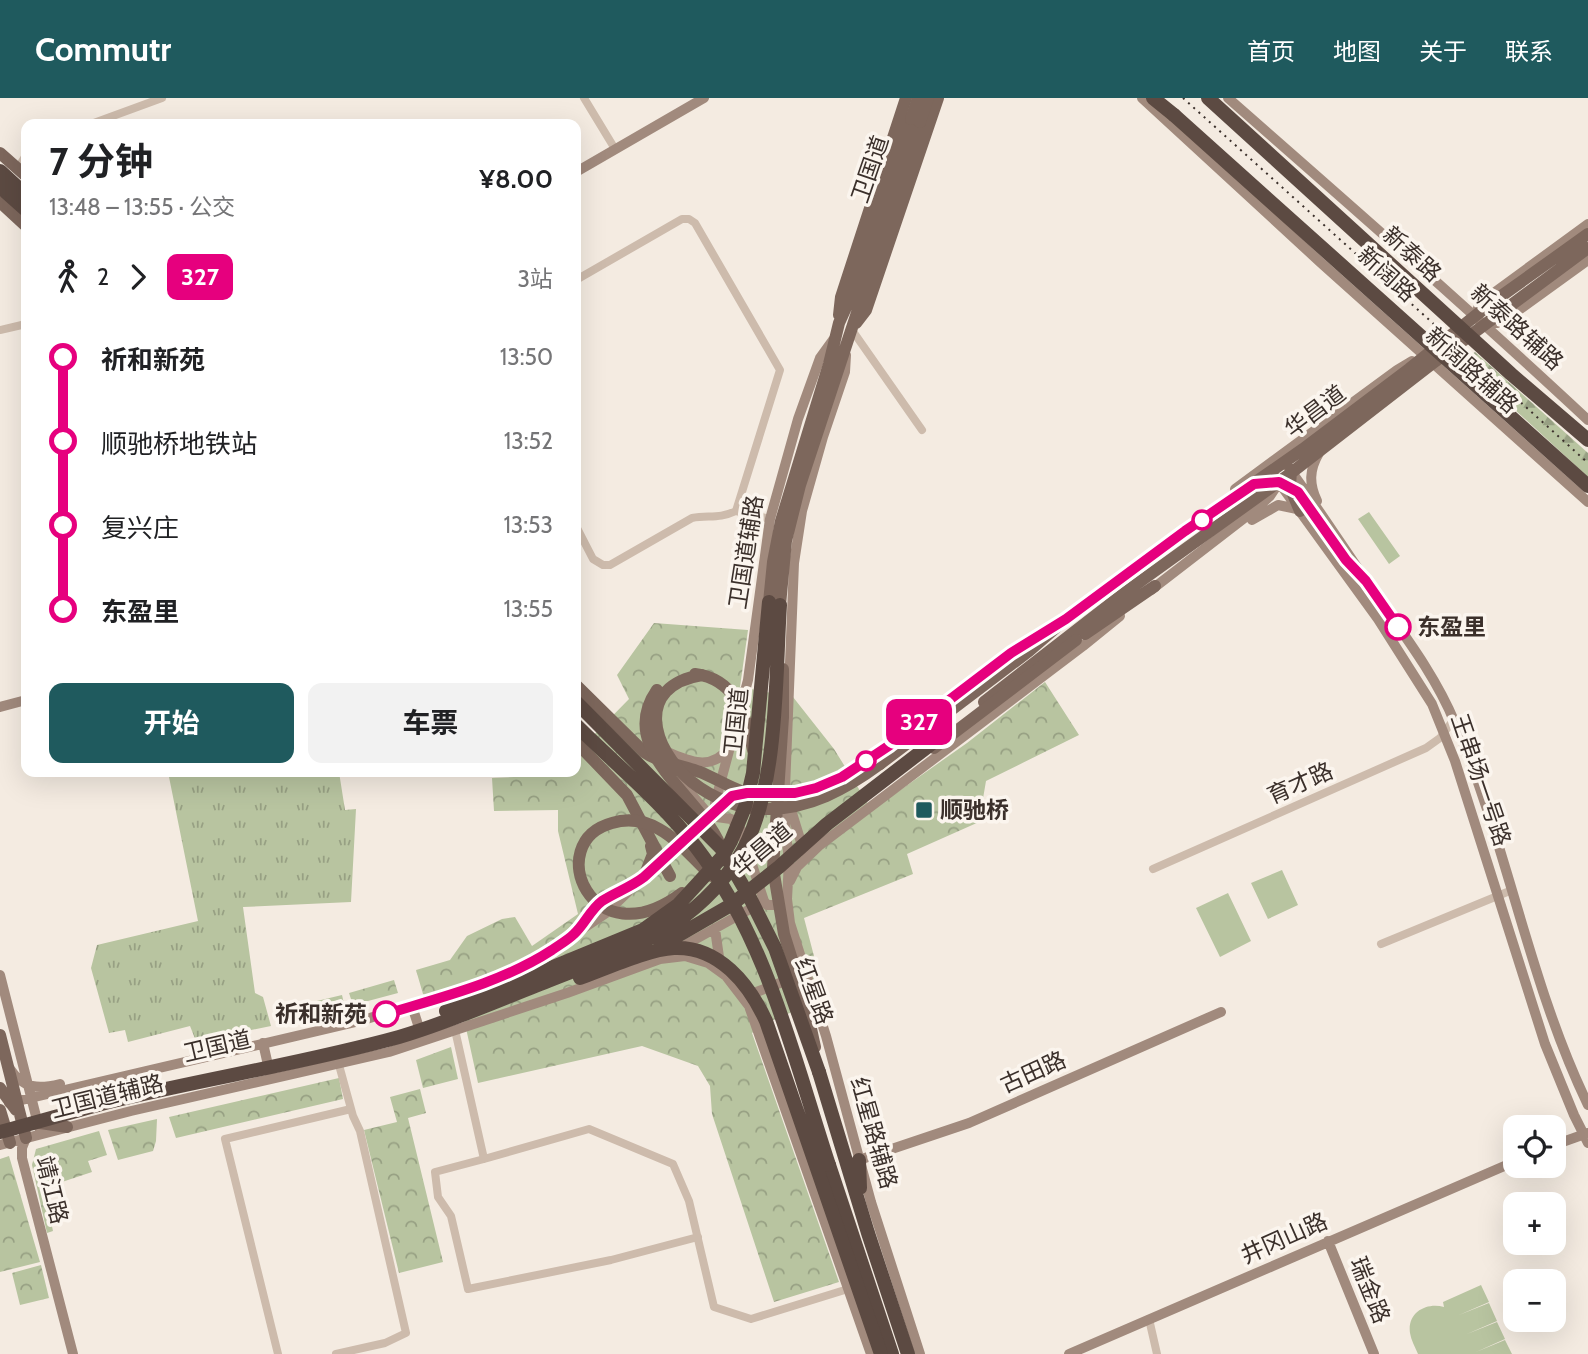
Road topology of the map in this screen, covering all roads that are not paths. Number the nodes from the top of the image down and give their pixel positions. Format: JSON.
{"nodes":[{"id":1,"x":162,"y":98,"type":"edge"},
{"id":2,"x":584,"y":98,"type":"edge"},
{"id":3,"x":704,"y":98,"type":"edge"},
{"id":4,"x":918,"y":98,"type":"edge"},
{"id":5,"x":928,"y":98,"type":"edge"},
{"id":6,"x":938,"y":98,"type":"edge"},
{"id":7,"x":1142,"y":98,"type":"edge"},
{"id":8,"x":1153,"y":98,"type":"edge"},
{"id":9,"x":1208,"y":98,"type":"edge"},
{"id":10,"x":1228,"y":98,"type":"edge"},
{"id":11,"x":912,"y":111,"type":"edge"},
{"id":12,"x":105,"y":119,"type":"edge"},
{"id":13,"x":615,"y":149,"type":"junction"},
{"id":14,"x":0,"y":153,"type":"edge"},
{"id":15,"x":581,"y":169,"type":"edge"},
{"id":16,"x":0,"y":171,"type":"edge"},
{"id":17,"x":21,"y":171,"type":"edge"},
{"id":18,"x":0,"y":187,"type":"edge"},
{"id":19,"x":21,"y":190,"type":"edge"},
{"id":20,"x":0,"y":202,"type":"edge"},
{"id":21,"x":21,"y":206,"type":"edge"},
{"id":22,"x":21,"y":221,"type":"edge"},
{"id":23,"x":1588,"y":224,"type":"edge"},
{"id":24,"x":1588,"y":234,"type":"edge"},
{"id":25,"x":1588,"y":248,"type":"edge"},
{"id":26,"x":1588,"y":260,"type":"edge"},
{"id":27,"x":581,"y":277,"type":"edge"},
{"id":28,"x":853,"y":305,"type":"junction"},
{"id":29,"x":1480,"y":320,"type":"junction"},
{"id":30,"x":839,"y":323,"type":"junction"},
{"id":31,"x":21,"y":325,"type":"edge"},
{"id":32,"x":853,"y":328,"type":"junction"},
{"id":33,"x":0,"y":330,"type":"edge"},
{"id":34,"x":835,"y":337,"type":"junction"},
{"id":35,"x":847,"y":346,"type":"junction"},
{"id":36,"x":1428,"y":359,"type":"junction"},
{"id":37,"x":834,"y":365,"type":"junction"},
{"id":38,"x":1588,"y":420,"type":"edge"},
{"id":39,"x":922,"y":430,"type":"dead end"},
{"id":40,"x":1588,"y":440,"type":"edge"},
{"id":41,"x":1323,"y":447,"type":"junction"},
{"id":42,"x":1283,"y":471,"type":"junction"},
{"id":43,"x":1588,"y":486,"type":"edge"},
{"id":44,"x":1588,"y":502,"type":"edge"},
{"id":45,"x":736,"y":511,"type":"junction"},
{"id":46,"x":1300,"y":511,"type":"junction"},
{"id":47,"x":770,"y":519,"type":"junction"},
{"id":48,"x":1185,"y":531,"type":"junction"},
{"id":49,"x":581,"y":536,"type":"edge"},
{"id":50,"x":1217,"y":540,"type":"junction"},
{"id":51,"x":1366,"y":581,"type":"junction"},
{"id":52,"x":1155,"y":586,"type":"junction"},
{"id":53,"x":774,"y":604,"type":"junction"},
{"id":54,"x":1066,"y":619,"type":"junction"},
{"id":55,"x":702,"y":675,"type":"junction"},
{"id":56,"x":748,"y":680,"type":"junction"},
{"id":57,"x":790,"y":684,"type":"junction"},
{"id":58,"x":581,"y":690,"type":"edge"},
{"id":59,"x":21,"y":699,"type":"edge"},
{"id":60,"x":0,"y":705,"type":"edge"},
{"id":61,"x":581,"y":707,"type":"edge"},
{"id":62,"x":601,"y":709,"type":"junction"},
{"id":63,"x":1454,"y":719,"type":"junction"},
{"id":64,"x":581,"y":728,"type":"edge"},
{"id":65,"x":621,"y":729,"type":"junction"},
{"id":66,"x":581,"y":730,"type":"edge"},
{"id":67,"x":1444,"y":732,"type":"junction"},
{"id":68,"x":939,"y":738,"type":"joint"},
{"id":69,"x":730,"y":746,"type":"junction"},
{"id":70,"x":581,"y":747,"type":"edge"},
{"id":71,"x":662,"y":760,"type":"junction"},
{"id":72,"x":866,"y":761,"type":"joint"},
{"id":73,"x":755,"y":764,"type":"junction"},
{"id":74,"x":695,"y":768,"type":"junction"},
{"id":75,"x":722,"y":783,"type":"junction"},
{"id":76,"x":747,"y":793,"type":"junction"},
{"id":77,"x":786,"y":794,"type":"junction"},
{"id":78,"x":710,"y":816,"type":"junction"},
{"id":79,"x":650,"y":839,"type":"junction"},
{"id":80,"x":721,"y":848,"type":"junction"},
{"id":81,"x":666,"y":858,"type":"junction"},
{"id":82,"x":806,"y":858,"type":"junction"},
{"id":83,"x":1153,"y":869,"type":"dead end"},
{"id":84,"x":670,"y":876,"type":"junction"},
{"id":85,"x":644,"y":877,"type":"junction"},
{"id":86,"x":705,"y":877,"type":"junction"},
{"id":87,"x":724,"y":887,"type":"junction"},
{"id":88,"x":787,"y":888,"type":"junction"},
{"id":89,"x":1512,"y":890,"type":"junction"},
{"id":90,"x":1498,"y":896,"type":"junction"},
{"id":91,"x":764,"y":901,"type":"junction"},
{"id":92,"x":778,"y":901,"type":"junction"},
{"id":93,"x":790,"y":923,"type":"junction"},
{"id":94,"x":709,"y":929,"type":"junction"},
{"id":95,"x":1381,"y":944,"type":"dead end"},
{"id":96,"x":550,"y":951,"type":"junction"},
{"id":97,"x":634,"y":959,"type":"junction"},
{"id":98,"x":660,"y":959,"type":"junction"},
{"id":99,"x":708,"y":963,"type":"junction"},
{"id":100,"x":719,"y":971,"type":"junction"},
{"id":101,"x":806,"y":974,"type":"junction"},
{"id":102,"x":0,"y":975,"type":"edge"},
{"id":103,"x":574,"y":990,"type":"junction"},
{"id":104,"x":743,"y":997,"type":"junction"},
{"id":105,"x":510,"y":998,"type":"junction"},
{"id":106,"x":412,"y":1006,"type":"junction"},
{"id":107,"x":1221,"y":1013,"type":"dead end"},
{"id":108,"x":455,"y":1030,"type":"junction"},
{"id":109,"x":0,"y":1035,"type":"edge"},
{"id":110,"x":424,"y":1041,"type":"junction"},
{"id":111,"x":263,"y":1043,"type":"junction"},
{"id":112,"x":8,"y":1065,"type":"junction"},
{"id":113,"x":339,"y":1065,"type":"junction"},
{"id":114,"x":819,"y":1072,"type":"junction"},
{"id":115,"x":271,"y":1080,"type":"junction"},
{"id":116,"x":0,"y":1088,"type":"edge"},
{"id":117,"x":31,"y":1092,"type":"junction"},
{"id":118,"x":1588,"y":1105,"type":"edge"},
{"id":119,"x":9,"y":1107,"type":"edge"},
{"id":120,"x":351,"y":1109,"type":"junction"},
{"id":121,"x":0,"y":1123,"type":"edge"},
{"id":122,"x":67,"y":1127,"type":"joint"},
{"id":123,"x":39,"y":1129,"type":"junction"},
{"id":124,"x":1586,"y":1137,"type":"edge"},
{"id":125,"x":26,"y":1138,"type":"junction"},
{"id":126,"x":3,"y":1140,"type":"edge"},
{"id":127,"x":1566,"y":1143,"type":"edge"},
{"id":128,"x":484,"y":1159,"type":"junction"},
{"id":129,"x":853,"y":1163,"type":"junction"},
{"id":130,"x":1503,"y":1169,"type":"edge"},
{"id":131,"x":698,"y":1237,"type":"junction"},
{"id":132,"x":1329,"y":1243,"type":"junction"},
{"id":133,"x":848,"y":1289,"type":"junction"},
{"id":134,"x":1149,"y":1321,"type":"junction"},
{"id":135,"x":71,"y":1354,"type":"edge"},
{"id":136,"x":278,"y":1354,"type":"edge"},
{"id":137,"x":336,"y":1354,"type":"edge"},
{"id":138,"x":871,"y":1354,"type":"edge"},
{"id":139,"x":881,"y":1354,"type":"edge"},
{"id":140,"x":892,"y":1354,"type":"edge"},
{"id":141,"x":908,"y":1354,"type":"edge"},
{"id":142,"x":920,"y":1354,"type":"edge"},
{"id":143,"x":1069,"y":1354,"type":"edge"},
{"id":144,"x":1078,"y":1354,"type":"edge"},
{"id":145,"x":1157,"y":1354,"type":"edge"},
{"id":146,"x":1374,"y":1354,"type":"edge"}],
"edges":[{"from":1,"to":12,"type":"street"},
{"from":2,"to":13,"type":"street"},
{"from":3,"to":13,"type":"street"},
{"from":4,"to":11,"type":"main road","bridge":true},
{"from":5,"to":11,"type":"main road","bridge":true},
{"from":6,"to":11,"type":"main road"},
{"from":7,"to":36,"type":"street","name":"新阔路辅路"},
{"from":8,"to":43,"type":"highway","name":"新阔路","bridge":true},
{"from":9,"to":40,"type":"highway","name":"新泰路","bridge":true},
{"from":10,"to":29,"type":"street","name":"新泰路辅路"},
{"from":11,"to":28,"type":"main road","name":"卫国道"},
{"from":11,"to":30,"type":"main road"},
{"from":11,"to":32,"type":"main road"},
{"from":13,"to":15,"type":"street"},
{"from":14,"to":17,"type":"main road"},
{"from":16,"to":19,"type":"highway"},
{"from":18,"to":21,"type":"highway"},
{"from":20,"to":22,"type":"main road"},
{"from":23,"to":29,"type":"street"},
{"from":24,"to":29,"type":"main road","name":"华昌道"},
{"from":25,"to":29,"type":"main road","name":"华昌道"},
{"from":26,"to":29,"type":"street"},
{"from":27,"to":45,"type":"street"},
{"from":28,"to":30,"type":"main road","name":"卫国道"},
{"from":28,"to":32,"type":"main road","name":"卫国道"},
{"from":29,"to":36,"type":"main road","name":"华昌道"},
{"from":29,"to":38,"type":"street","name":"新泰路辅路"},
{"from":30,"to":34,"type":"main road","name":"卫国道"},
{"from":31,"to":33,"type":"street"},
{"from":32,"to":35,"type":"main road","name":"卫国道"},
{"from":32,"to":39,"type":"street"},
{"from":34,"to":37,"type":"main road","name":"卫国道"},
{"from":34,"to":47,"type":"street","name":"卫国道辅路"},
{"from":35,"to":37,"type":"main road","name":"卫国道"},
{"from":35,"to":57,"type":"street","name":"卫国道辅路"},
{"from":36,"to":41,"type":"main road","name":"华昌道"},
{"from":36,"to":42,"type":"main road","name":"华昌道"},
{"from":36,"to":42,"type":"street"},
{"from":36,"to":44,"type":"street","name":"新阔路辅路"},
{"from":37,"to":53,"type":"main road","name":"卫国道"},
{"from":41,"to":42,"type":"main road","name":"华昌道"},
{"from":41,"to":51,"type":"street"},
{"from":42,"to":46,"type":"main road"},
{"from":42,"to":48,"type":"main road","name":"华昌道"},
{"from":42,"to":48,"type":"street"},
{"from":42,"to":50,"type":"street","name":"华昌道"},
{"from":42,"to":51,"type":"street","name":"王串场一号路"},
{"from":42,"to":68,"type":"main road","name":"华昌道","bridge":true},
{"from":45,"to":47,"type":"street"},
{"from":45,"to":49,"type":"street"},
{"from":46,"to":50,"type":"street"},
{"from":46,"to":67,"type":"street","name":"王串场一号路"},
{"from":47,"to":56,"type":"street","name":"卫国道辅路"},
{"from":48,"to":54,"type":"main road","name":"华昌道"},
{"from":50,"to":52,"type":"street","name":"华昌道"},
{"from":51,"to":63,"type":"street","name":"王串场一号路"},
{"from":52,"to":82,"type":"street","name":"华昌道"},
{"from":52,"to":92,"type":"main road","name":"华昌道","bridge":true},
{"from":53,"to":73,"type":"highway","name":"卫国道","bridge":true},
{"from":53,"to":92,"type":"main road","bridge":true},
{"from":53,"to":105,"type":"highway","name":"卫国道","bridge":true},
{"from":54,"to":55,"type":"main road","name":"华昌道","bridge":true},
{"from":54,"to":72,"type":"street","name":"华昌道"},
{"from":55,"to":73,"type":"main road","bridge":true},
{"from":55,"to":80,"type":"main road","bridge":true},
{"from":56,"to":57,"type":"street"},
{"from":56,"to":69,"type":"street","name":"卫国道辅路"},
{"from":57,"to":77,"type":"street","name":"卫国道辅路"},
{"from":58,"to":62,"type":"main road"},
{"from":59,"to":60,"type":"street"},
{"from":61,"to":80,"type":"highway","name":"红星路","bridge":true},
{"from":62,"to":64,"type":"street"},
{"from":62,"to":65,"type":"main road"},
{"from":63,"to":67,"type":"street","name":"育才路"},
{"from":63,"to":89,"type":"street","name":"王串场一号路"},
{"from":65,"to":71,"type":"main road"},
{"from":65,"to":74,"type":"street"},
{"from":66,"to":87,"type":"highway","name":"红星路","bridge":true},
{"from":67,"to":83,"type":"street","name":"育才路"},
{"from":67,"to":90,"type":"street","name":"王串场一号路"},
{"from":68,"to":97,"type":"highway","name":"华昌道","bridge":true},
{"from":69,"to":74,"type":"street"},
{"from":69,"to":75,"type":"street","name":"卫国道辅路"},
{"from":70,"to":79,"type":"main road"},
{"from":71,"to":74,"type":"main road"},
{"from":71,"to":78,"type":"street"},
{"from":72,"to":77,"type":"main road"},
{"from":73,"to":86,"type":"highway","name":"卫国道","bridge":true},
{"from":74,"to":75,"type":"main road"},
{"from":75,"to":76,"type":"main road"},
{"from":75,"to":78,"type":"street","name":"卫国道辅路"},
{"from":76,"to":77,"type":"main road"},
{"from":76,"to":78,"type":"main road"},
{"from":77,"to":82,"type":"street"},
{"from":77,"to":88,"type":"street","name":"红星路辅路"},
{"from":78,"to":81,"type":"street","name":"卫国道辅路"},
{"from":78,"to":91,"type":"street"},
{"from":79,"to":81,"type":"main road"},
{"from":79,"to":85,"type":"main road"},
{"from":80,"to":114,"type":"highway","name":"红星路","bridge":true},
{"from":81,"to":84,"type":"main road"},
{"from":81,"to":85,"type":"street","name":"卫国道辅路"},
{"from":82,"to":88,"type":"street","name":"华昌道"},
{"from":84,"to":85,"type":"street"},
{"from":84,"to":94,"type":"street"},
{"from":85,"to":96,"type":"street","name":"卫国道辅路"},
{"from":86,"to":87,"type":"main road","bridge":true},
{"from":86,"to":121,"type":"highway","name":"卫国道","bridge":true},
{"from":87,"to":140,"type":"highway","name":"红星路","bridge":true},
{"from":88,"to":91,"type":"street"},
{"from":88,"to":93,"type":"street","name":"红星路辅路"},
{"from":89,"to":90,"type":"street"},
{"from":89,"to":118,"type":"street","name":"王串场一号路"},
{"from":90,"to":95,"type":"street"},
{"from":90,"to":124,"type":"street","name":"王串场一号路"},
{"from":91,"to":93,"type":"street"},
{"from":91,"to":94,"type":"street"},
{"from":92,"to":114,"type":"main road","bridge":true},
{"from":93,"to":101,"type":"street","name":"红星路辅路"},
{"from":94,"to":98,"type":"street"},
{"from":94,"to":99,"type":"street"},
{"from":94,"to":100,"type":"street"},
{"from":96,"to":103,"type":"street"},
{"from":96,"to":106,"type":"street","name":"卫国道辅路"},
{"from":97,"to":105,"type":"highway","name":"卫国道","bridge":true},
{"from":97,"to":139,"type":"highway","bridge":true},
{"from":98,"to":99,"type":"street","name":"卫国道辅路"},
{"from":98,"to":103,"type":"street","name":"卫国道辅路"},
{"from":99,"to":100,"type":"street"},
{"from":100,"to":104,"type":"street"},
{"from":101,"to":104,"type":"street"},
{"from":101,"to":129,"type":"street","name":"红星路辅路"},
{"from":102,"to":117,"type":"street"},
{"from":103,"to":108,"type":"street","name":"卫国道辅路"},
{"from":104,"to":133,"type":"street"},
{"from":105,"to":126,"type":"highway","name":"卫国道","bridge":true},
{"from":106,"to":110,"type":"street"},
{"from":106,"to":111,"type":"street","name":"卫国道辅路"},
{"from":107,"to":129,"type":"street","name":"古田路"},
{"from":108,"to":110,"type":"street","name":"卫国道辅路"},
{"from":108,"to":128,"type":"street"},
{"from":109,"to":112,"type":"main road","name":"靖江路"},
{"from":110,"to":113,"type":"street","name":"卫国道辅路"},
{"from":111,"to":115,"type":"street"},
{"from":111,"to":117,"type":"street","name":"卫国道辅路"},
{"from":112,"to":117,"type":"street"},
{"from":112,"to":119,"type":"main road","name":"靖江路"},
{"from":113,"to":115,"type":"street","name":"卫国道辅路"},
{"from":113,"to":120,"type":"street"},
{"from":114,"to":129,"type":"highway","name":"红星路"},
{"from":115,"to":122,"type":"street","name":"卫国道辅路"},
{"from":116,"to":119,"type":"main road"},
{"from":117,"to":119,"type":"street","name":"卫国道辅路"},
{"from":117,"to":123,"type":"street"},
{"from":119,"to":123,"type":"main road"},
{"from":119,"to":125,"type":"main road","name":"靖江路"},
{"from":119,"to":126,"type":"main road","name":"靖江路"},
{"from":120,"to":136,"type":"street"},
{"from":120,"to":137,"type":"street"},
{"from":122,"to":123,"type":"main road"},
{"from":123,"to":125,"type":"street","name":"卫国道辅路"},
{"from":124,"to":127,"type":"street"},
{"from":125,"to":126,"type":"street","name":"卫国道辅路"},
{"from":125,"to":135,"type":"street","name":"靖江路"},
{"from":126,"to":135,"type":"street","name":"靖江路"},
{"from":128,"to":131,"type":"street"},
{"from":128,"to":131,"type":"street"},
{"from":129,"to":141,"type":"highway","name":"红星路"},
{"from":129,"to":142,"type":"street","name":"红星路辅路"},
{"from":130,"to":132,"type":"street","name":"井冈山路"},
{"from":131,"to":133,"type":"street"},
{"from":132,"to":134,"type":"street","name":"井冈山路"},
{"from":132,"to":146,"type":"street","name":"瑞金路"},
{"from":133,"to":138,"type":"street"},
{"from":134,"to":143,"type":"street","name":"井冈山路"},
{"from":134,"to":144,"type":"street","name":"井冈山路"},
{"from":134,"to":145,"type":"street"}]}
